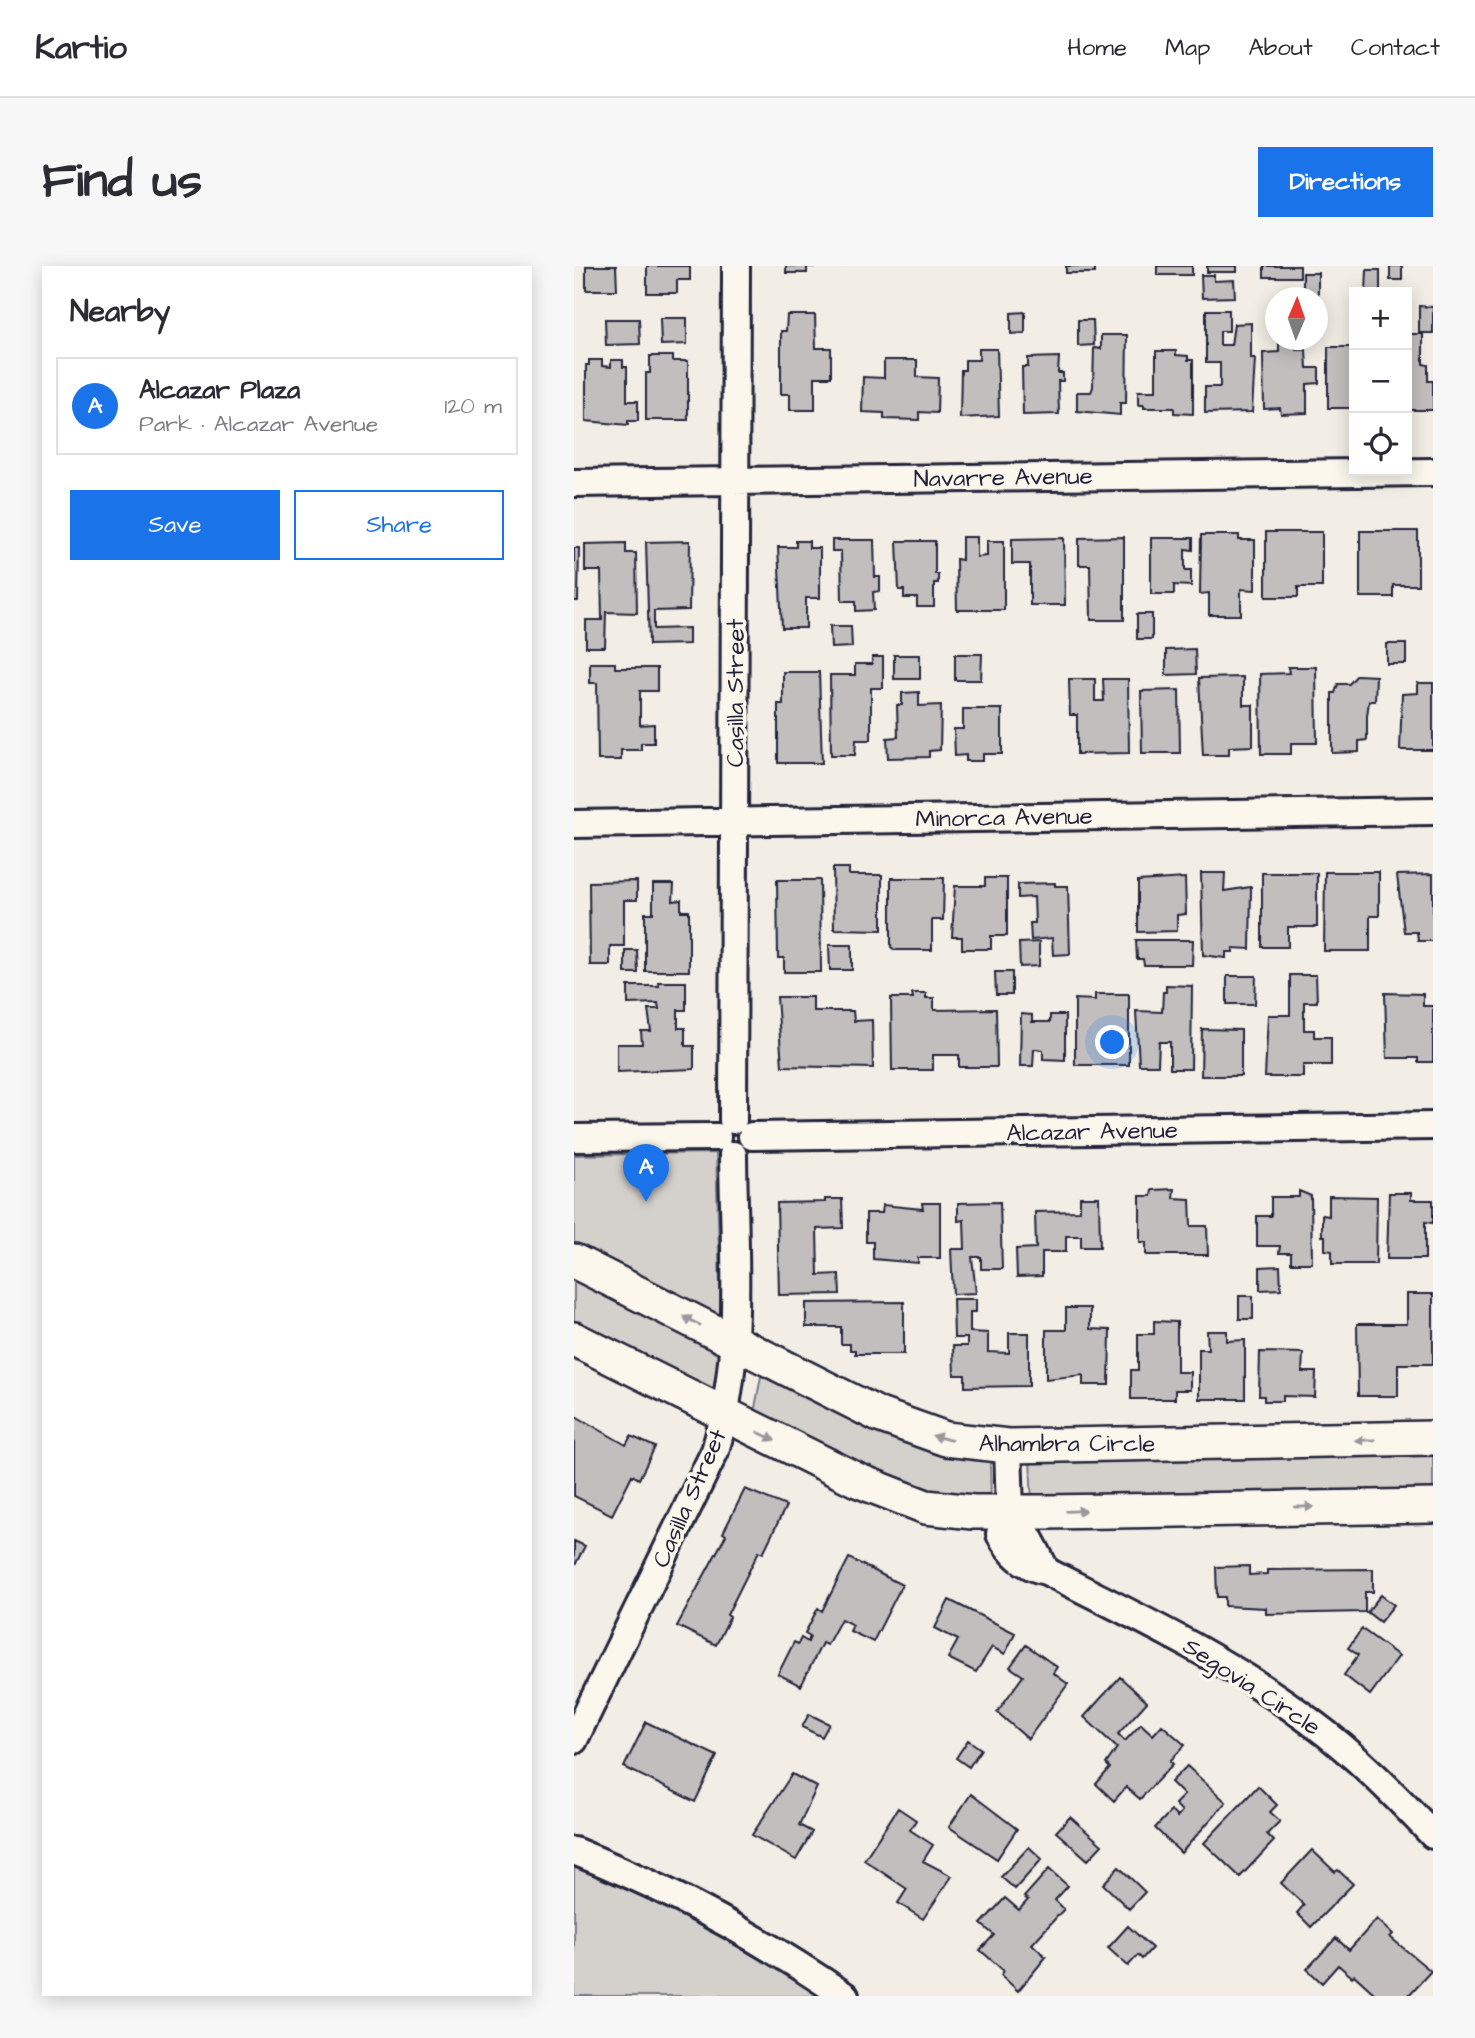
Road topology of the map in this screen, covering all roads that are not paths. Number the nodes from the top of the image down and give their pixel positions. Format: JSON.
{"nodes":[{"id":1,"x":736,"y":266,"type":"edge"},
{"id":2,"x":1433,"y":472,"type":"edge"},
{"id":3,"x":735,"y":480,"type":"junction"},
{"id":4,"x":574,"y":482,"type":"edge"},
{"id":5,"x":1433,"y":811,"type":"edge"},
{"id":6,"x":735,"y":821,"type":"junction"},
{"id":7,"x":574,"y":824,"type":"edge"},
{"id":8,"x":1433,"y":1126,"type":"edge"},
{"id":9,"x":734,"y":1137,"type":"junction"},
{"id":10,"x":574,"y":1138,"type":"edge"},
{"id":11,"x":574,"y":1261,"type":"edge"},
{"id":12,"x":574,"y":1339,"type":"edge"},
{"id":13,"x":735,"y":1343,"type":"junction"},
{"id":14,"x":725,"y":1416,"type":"junction"},
{"id":15,"x":1433,"y":1438,"type":"edge"},
{"id":16,"x":1008,"y":1446,"type":"junction"},
{"id":17,"x":1433,"y":1506,"type":"edge"},
{"id":18,"x":1010,"y":1512,"type":"junction"},
{"id":19,"x":574,"y":1740,"type":"edge"},
{"id":20,"x":1433,"y":1835,"type":"edge"},
{"id":21,"x":574,"y":1851,"type":"edge"},
{"id":22,"x":845,"y":1996,"type":"edge"}],
"edges":[{"from":1,"to":3,"type":"street","name":"Casilla Street"},
{"from":2,"to":3,"type":"street","name":"Navarre Avenue"},
{"from":3,"to":4,"type":"street","name":"Navarre Avenue"},
{"from":3,"to":6,"type":"street","name":"Casilla Street"},
{"from":5,"to":6,"type":"street","name":"Minorca Avenue"},
{"from":6,"to":7,"type":"street","name":"Minorca Avenue"},
{"from":6,"to":9,"type":"street","name":"Casilla Street"},
{"from":8,"to":9,"type":"street","name":"Alcazar Avenue"},
{"from":9,"to":10,"type":"street","name":"Alcazar Avenue"},
{"from":9,"to":13,"type":"street","name":"Casilla Street"},
{"from":13,"to":11,"type":"street","name":"Alhambra Circle","one_way":true},
{"from":12,"to":14,"type":"street"},
{"from":13,"to":14,"type":"street","name":"Casilla Street"},
{"from":16,"to":13,"type":"street","name":"Alhambra Circle","one_way":true},
{"from":14,"to":18,"type":"street","one_way":true},
{"from":14,"to":19,"type":"street","name":"Casilla Street"},
{"from":15,"to":16,"type":"street","name":"Alhambra Circle","one_way":true},
{"from":16,"to":18,"type":"street","name":"Segovia Circle"},
{"from":18,"to":17,"type":"street","one_way":true},
{"from":18,"to":20,"type":"street","name":"Segovia Circle"},
{"from":21,"to":22,"type":"street"}]}
